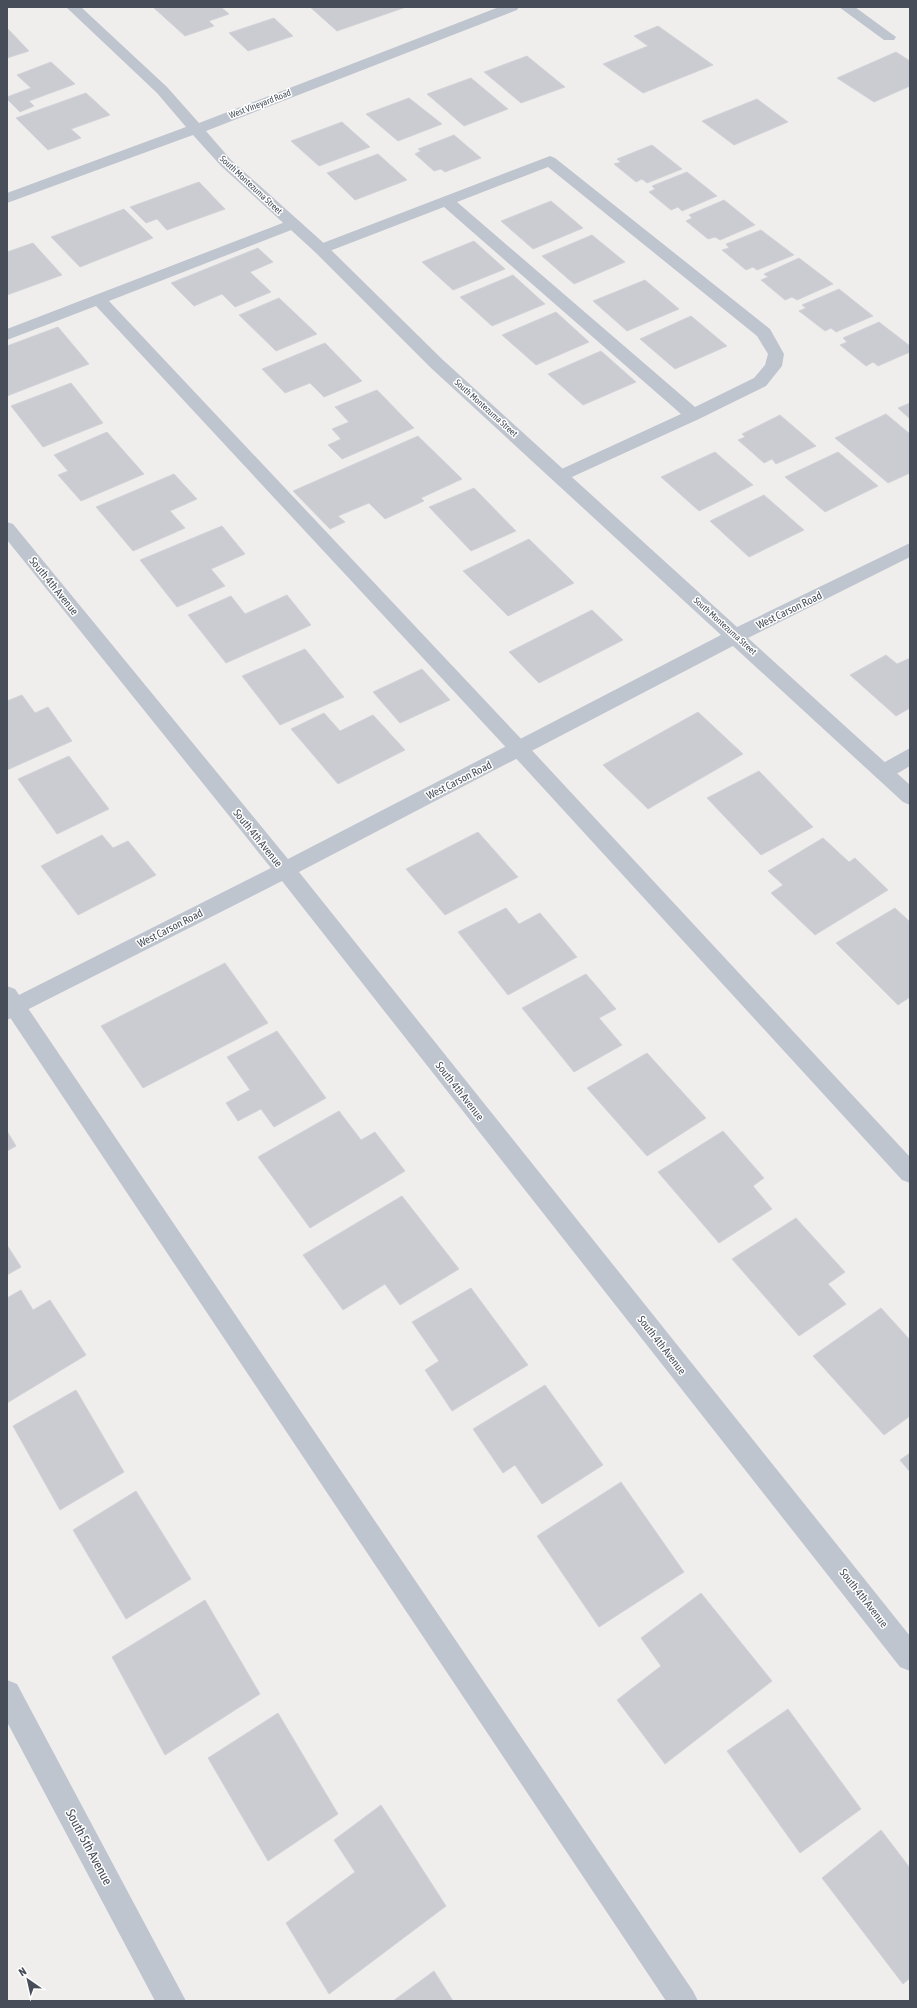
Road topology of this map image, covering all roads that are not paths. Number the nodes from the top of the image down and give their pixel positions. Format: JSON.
{"nodes":[{"id":1,"x":73,"y":7,"type":"edge"},
{"id":2,"x":512,"y":7,"type":"edge"},
{"id":3,"x":846,"y":7,"type":"edge"},
{"id":4,"x":889,"y":37,"type":"dead end"},
{"id":5,"x":196,"y":128,"type":"junction"},
{"id":6,"x":8,"y":196,"type":"edge"},
{"id":7,"x":446,"y":201,"type":"junction"},
{"id":8,"x":293,"y":224,"type":"junction"},
{"id":9,"x":320,"y":250,"type":"junction"},
{"id":10,"x":98,"y":299,"type":"junction"},
{"id":11,"x":7,"y":335,"type":"edge"},
{"id":12,"x":693,"y":416,"type":"junction"},
{"id":13,"x":560,"y":476,"type":"junction"},
{"id":14,"x":7,"y":528,"type":"edge"},
{"id":15,"x":910,"y":550,"type":"edge"},
{"id":16,"x":736,"y":636,"type":"junction"},
{"id":17,"x":520,"y":749,"type":"junction"},
{"id":18,"x":910,"y":756,"type":"edge"},
{"id":19,"x":883,"y":772,"type":"junction"},
{"id":20,"x":910,"y":797,"type":"edge"},
{"id":21,"x":285,"y":870,"type":"junction"},
{"id":22,"x":10,"y":1004,"type":"edge"},
{"id":23,"x":910,"y":1173,"type":"edge"},
{"id":24,"x":910,"y":1657,"type":"edge"},
{"id":25,"x":7,"y":1694,"type":"edge"},
{"id":26,"x":171,"y":2001,"type":"edge"},
{"id":27,"x":683,"y":2001,"type":"edge"}],
"edges":[{"from":1,"to":5,"type":"street","name":"South Montezuma Street"},
{"from":2,"to":5,"type":"street","name":"West Vineyard Road"},
{"from":3,"to":4,"type":"street"},
{"from":5,"to":6,"type":"street","name":"West Vineyard Road"},
{"from":5,"to":8,"type":"street","name":"South Montezuma Street"},
{"from":7,"to":9,"type":"street"},
{"from":7,"to":12,"type":"street"},
{"from":7,"to":12,"type":"street"},
{"from":8,"to":9,"type":"street","name":"South Montezuma Street"},
{"from":8,"to":10,"type":"street"},
{"from":9,"to":13,"type":"street","name":"South Montezuma Street"},
{"from":10,"to":11,"type":"street"},
{"from":10,"to":17,"type":"street"},
{"from":12,"to":13,"type":"street"},
{"from":13,"to":16,"type":"street","name":"South Montezuma Street"},
{"from":14,"to":21,"type":"street","name":"South 4th Avenue"},
{"from":15,"to":16,"type":"street","name":"West Carson Road"},
{"from":16,"to":17,"type":"street","name":"West Carson Road"},
{"from":16,"to":19,"type":"street","name":"South Montezuma Street"},
{"from":17,"to":21,"type":"street","name":"West Carson Road"},
{"from":17,"to":23,"type":"street"},
{"from":18,"to":19,"type":"street"},
{"from":19,"to":20,"type":"street","name":"South Montezuma Street"},
{"from":21,"to":22,"type":"street","name":"West Carson Road"},
{"from":21,"to":24,"type":"street","name":"South 4th Avenue"},
{"from":22,"to":27,"type":"street"},
{"from":25,"to":26,"type":"street","name":"South 5th Avenue"}]}
